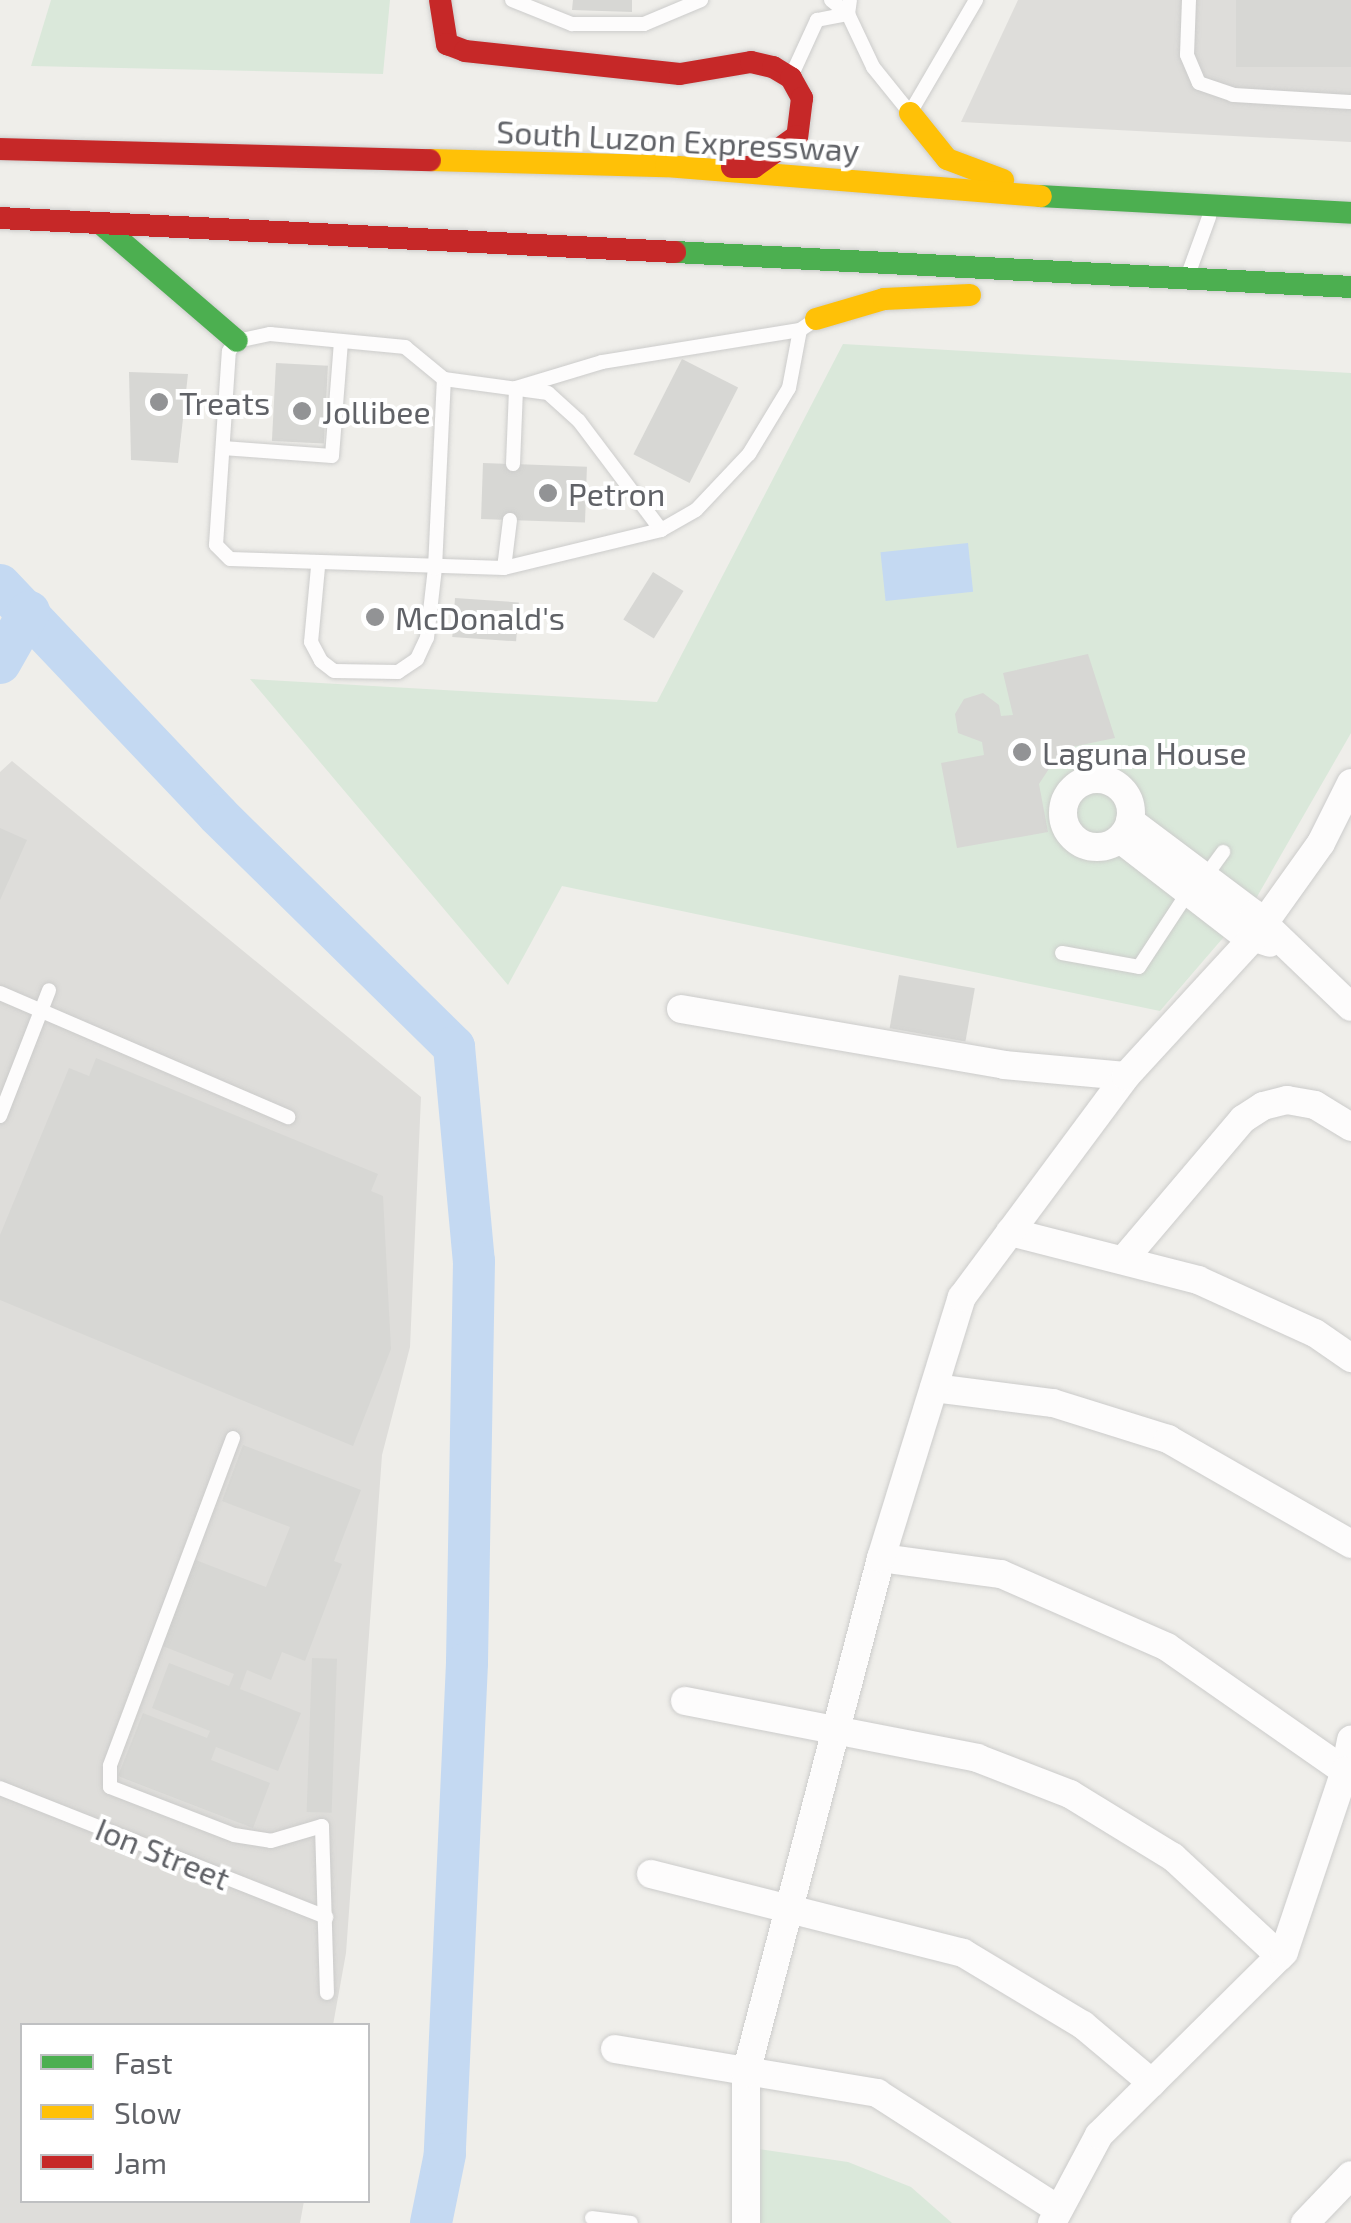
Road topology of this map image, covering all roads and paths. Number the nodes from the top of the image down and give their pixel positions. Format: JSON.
{"nodes":[{"id":1,"x":440,"y":0,"type":"edge"},
{"id":2,"x":512,"y":0,"type":"edge"},
{"id":3,"x":701,"y":0,"type":"edge"},
{"id":4,"x":831,"y":0,"type":"edge"},
{"id":5,"x":976,"y":0,"type":"edge"},
{"id":6,"x":1190,"y":0,"type":"edge"},
{"id":7,"x":849,"y":7,"type":"edge"},
{"id":8,"x":791,"y":78,"type":"junction"},
{"id":9,"x":1351,"y":102,"type":"edge"},
{"id":10,"x":910,"y":113,"type":"junction"},
{"id":11,"x":4,"y":150,"type":"edge"},
{"id":12,"x":666,"y":166,"type":"junction"},
{"id":13,"x":1101,"y":200,"type":"junction"},
{"id":14,"x":1212,"y":210,"type":"junction"},
{"id":15,"x":1351,"y":213,"type":"edge"},
{"id":16,"x":5,"y":218,"type":"edge"},
{"id":17,"x":101,"y":224,"type":"junction"},
{"id":18,"x":1082,"y":272,"type":"junction"},
{"id":19,"x":1187,"y":277,"type":"junction"},
{"id":20,"x":1351,"y":288,"type":"edge"},
{"id":21,"x":808,"y":325,"type":"junction"},
{"id":22,"x":237,"y":341,"type":"junction"},
{"id":23,"x":340,"y":341,"type":"junction"},
{"id":24,"x":444,"y":379,"type":"junction"},
{"id":25,"x":516,"y":388,"type":"junction"},
{"id":26,"x":223,"y":448,"type":"junction"},
{"id":27,"x":514,"y":464,"type":"dead end"},
{"id":28,"x":510,"y":520,"type":"dead end"},
{"id":29,"x":661,"y":530,"type":"junction"},
{"id":30,"x":318,"y":567,"type":"junction"},
{"id":31,"x":435,"y":568,"type":"junction"},
{"id":32,"x":504,"y":568,"type":"junction"},
{"id":33,"x":1351,"y":783,"type":"edge"},
{"id":34,"x":1125,"y":830,"type":"dead end"},
{"id":35,"x":1223,"y":852,"type":"dead end"},
{"id":36,"x":1197,"y":884,"type":"junction"},
{"id":37,"x":1266,"y":936,"type":"junction"},
{"id":38,"x":1062,"y":953,"type":"dead end"},
{"id":39,"x":48,"y":990,"type":"dead end"},
{"id":40,"x":0,"y":993,"type":"edge"},
{"id":41,"x":1351,"y":1006,"type":"edge"},
{"id":42,"x":682,"y":1009,"type":"dead end"},
{"id":43,"x":40,"y":1012,"type":"junction"},
{"id":44,"x":1126,"y":1076,"type":"junction"},
{"id":45,"x":0,"y":1116,"type":"edge"},
{"id":46,"x":288,"y":1117,"type":"dead end"},
{"id":47,"x":1351,"y":1127,"type":"edge"},
{"id":48,"x":1010,"y":1232,"type":"junction"},
{"id":49,"x":1126,"y":1258,"type":"junction"},
{"id":50,"x":1351,"y":1358,"type":"edge"},
{"id":51,"x":934,"y":1388,"type":"junction"},
{"id":52,"x":232,"y":1438,"type":"dead end"},
{"id":53,"x":1351,"y":1544,"type":"edge"},
{"id":54,"x":881,"y":1558,"type":"junction"},
{"id":55,"x":686,"y":1702,"type":"dead end"},
{"id":56,"x":837,"y":1730,"type":"junction"},
{"id":57,"x":1351,"y":1740,"type":"edge"},
{"id":58,"x":1345,"y":1771,"type":"junction"},
{"id":59,"x":0,"y":1788,"type":"edge"},
{"id":60,"x":651,"y":1874,"type":"dead end"},
{"id":61,"x":791,"y":1905,"type":"junction"},
{"id":62,"x":326,"y":1918,"type":"junction"},
{"id":63,"x":1280,"y":1956,"type":"junction"},
{"id":64,"x":327,"y":1992,"type":"dead end"},
{"id":65,"x":615,"y":2049,"type":"dead end"},
{"id":66,"x":746,"y":2073,"type":"junction"},
{"id":67,"x":1152,"y":2083,"type":"junction"},
{"id":68,"x":1351,"y":2175,"type":"edge"},
{"id":69,"x":1055,"y":2216,"type":"edge"},
{"id":70,"x":592,"y":2218,"type":"dead end"},
{"id":71,"x":632,"y":2223,"type":"edge"},
{"id":72,"x":746,"y":2223,"type":"edge"},
{"id":73,"x":1304,"y":2223,"type":"edge"}],
"edges":[{"from":1,"to":8,"type":"highway"},
{"from":2,"to":3,"type":"lane"},
{"from":4,"to":7,"type":"lane"},
{"from":5,"to":10,"type":"lane"},
{"from":6,"to":9,"type":"lane"},
{"from":7,"to":8,"type":"lane"},
{"from":7,"to":10,"type":"lane"},
{"from":8,"to":12,"type":"highway"},
{"from":10,"to":13,"type":"highway"},
{"from":11,"to":12,"type":"highway","name":"South Luzon Expressway"},
{"from":12,"to":13,"type":"highway","name":"South Luzon Expressway"},
{"from":13,"to":14,"type":"highway","name":"South Luzon Expressway"},
{"from":14,"to":15,"type":"highway","name":"South Luzon Expressway"},
{"from":14,"to":19,"type":"lane"},
{"from":16,"to":17,"type":"highway"},
{"from":17,"to":18,"type":"highway"},
{"from":17,"to":22,"type":"highway"},
{"from":18,"to":19,"type":"highway"},
{"from":18,"to":21,"type":"highway"},
{"from":19,"to":20,"type":"highway"},
{"from":21,"to":25,"type":"lane"},
{"from":21,"to":29,"type":"lane"},
{"from":22,"to":23,"type":"lane"},
{"from":22,"to":26,"type":"lane"},
{"from":23,"to":24,"type":"lane"},
{"from":23,"to":26,"type":"lane"},
{"from":24,"to":25,"type":"lane"},
{"from":24,"to":31,"type":"lane"},
{"from":25,"to":27,"type":"lane"},
{"from":25,"to":29,"type":"lane"},
{"from":26,"to":30,"type":"lane"},
{"from":28,"to":32,"type":"lane"},
{"from":29,"to":32,"type":"lane"},
{"from":30,"to":31,"type":"lane"},
{"from":30,"to":31,"type":"lane"},
{"from":31,"to":32,"type":"lane"},
{"from":33,"to":37,"type":"street"},
{"from":34,"to":36,"type":"street"},
{"from":35,"to":36,"type":"lane"},
{"from":36,"to":37,"type":"street"},
{"from":36,"to":38,"type":"lane"},
{"from":37,"to":41,"type":"street"},
{"from":37,"to":44,"type":"street"},
{"from":39,"to":43,"type":"lane"},
{"from":40,"to":43,"type":"lane"},
{"from":42,"to":44,"type":"street"},
{"from":43,"to":45,"type":"lane"},
{"from":43,"to":46,"type":"lane"},
{"from":44,"to":48,"type":"street"},
{"from":47,"to":49,"type":"street"},
{"from":48,"to":49,"type":"street"},
{"from":48,"to":51,"type":"street"},
{"from":49,"to":50,"type":"street"},
{"from":51,"to":53,"type":"street"},
{"from":51,"to":54,"type":"street"},
{"from":52,"to":62,"type":"lane"},
{"from":54,"to":56,"type":"street"},
{"from":54,"to":58,"type":"street"},
{"from":55,"to":56,"type":"street"},
{"from":56,"to":61,"type":"street"},
{"from":56,"to":63,"type":"street"},
{"from":57,"to":58,"type":"street"},
{"from":58,"to":63,"type":"street"},
{"from":59,"to":62,"type":"lane","name":"Ion Street"},
{"from":60,"to":61,"type":"street"},
{"from":61,"to":66,"type":"street"},
{"from":61,"to":67,"type":"street"},
{"from":62,"to":64,"type":"lane"},
{"from":63,"to":67,"type":"street"},
{"from":65,"to":66,"type":"street"},
{"from":66,"to":69,"type":"street"},
{"from":66,"to":72,"type":"street"},
{"from":67,"to":69,"type":"street"},
{"from":68,"to":73,"type":"street"},
{"from":70,"to":71,"type":"lane"}]}
